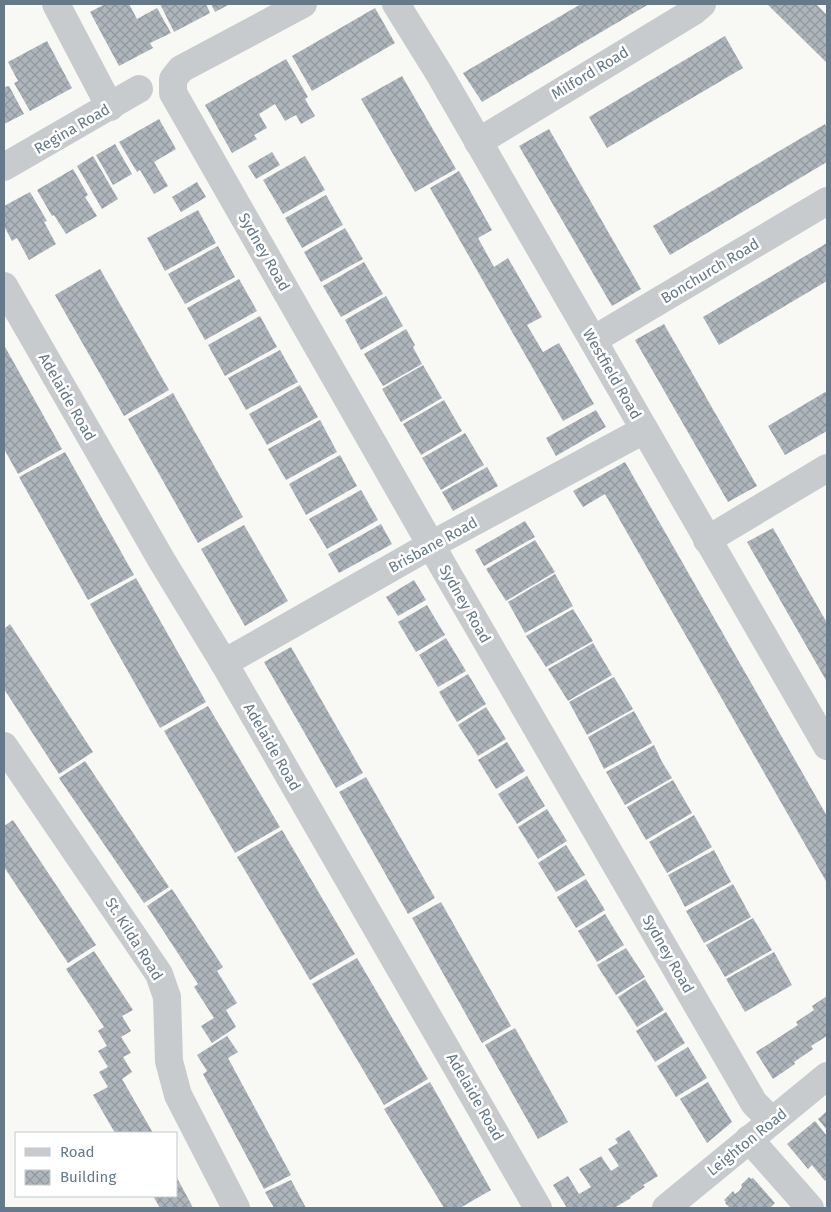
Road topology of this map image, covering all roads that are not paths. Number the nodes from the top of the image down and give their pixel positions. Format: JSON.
{"nodes":[{"id":1,"x":56,"y":4,"type":"edge"},
{"id":2,"x":303,"y":4,"type":"edge"},
{"id":3,"x":396,"y":4,"type":"edge"},
{"id":4,"x":702,"y":4,"type":"edge"},
{"id":5,"x":139,"y":89,"type":"dead end"},
{"id":6,"x":110,"y":107,"type":"junction"},
{"id":7,"x":478,"y":142,"type":"junction"},
{"id":8,"x":4,"y":167,"type":"edge"},
{"id":9,"x":827,"y":201,"type":"edge"},
{"id":10,"x":4,"y":286,"type":"edge"},
{"id":11,"x":593,"y":340,"type":"junction"},
{"id":12,"x":644,"y":430,"type":"junction"},
{"id":13,"x":827,"y":468,"type":"edge"},
{"id":14,"x":707,"y":540,"type":"junction"},
{"id":15,"x":431,"y":545,"type":"junction"},
{"id":16,"x":224,"y":662,"type":"junction"},
{"id":17,"x":826,"y":740,"type":"edge"},
{"id":18,"x":4,"y":746,"type":"edge"},
{"id":19,"x":827,"y":1076,"type":"edge"},
{"id":20,"x":772,"y":1121,"type":"junction"},
{"id":21,"x":749,"y":1139,"type":"junction"},
{"id":22,"x":236,"y":1208,"type":"edge"},
{"id":23,"x":538,"y":1208,"type":"edge"},
{"id":24,"x":666,"y":1208,"type":"edge"},
{"id":25,"x":810,"y":1208,"type":"edge"}],
"edges":[{"from":1,"to":6,"type":"street"},
{"from":2,"to":15,"type":"street","name":"Sydney Road"},
{"from":3,"to":7,"type":"street","name":"Westfield Road"},
{"from":4,"to":7,"type":"street","name":"Milford Road"},
{"from":5,"to":6,"type":"street","name":"Regina Road"},
{"from":6,"to":8,"type":"street","name":"Regina Road"},
{"from":7,"to":11,"type":"street","name":"Westfield Road"},
{"from":9,"to":11,"type":"street","name":"Bonchurch Road"},
{"from":10,"to":16,"type":"street","name":"Adelaide Road"},
{"from":11,"to":12,"type":"street","name":"Westfield Road"},
{"from":12,"to":14,"type":"street","name":"Westfield Road"},
{"from":12,"to":15,"type":"street","name":"Brisbane Road"},
{"from":13,"to":14,"type":"street"},
{"from":14,"to":17,"type":"street","name":"Westfield Road"},
{"from":15,"to":16,"type":"street","name":"Brisbane Road"},
{"from":15,"to":20,"type":"street","name":"Sydney Road"},
{"from":16,"to":23,"type":"street","name":"Adelaide Road"},
{"from":18,"to":22,"type":"street","name":"St. Kilda Road"},
{"from":19,"to":20,"type":"street","name":"Leighton Road"},
{"from":20,"to":21,"type":"street","name":"Leighton Road"},
{"from":21,"to":24,"type":"street","name":"Leighton Road"},
{"from":21,"to":25,"type":"street"}]}
